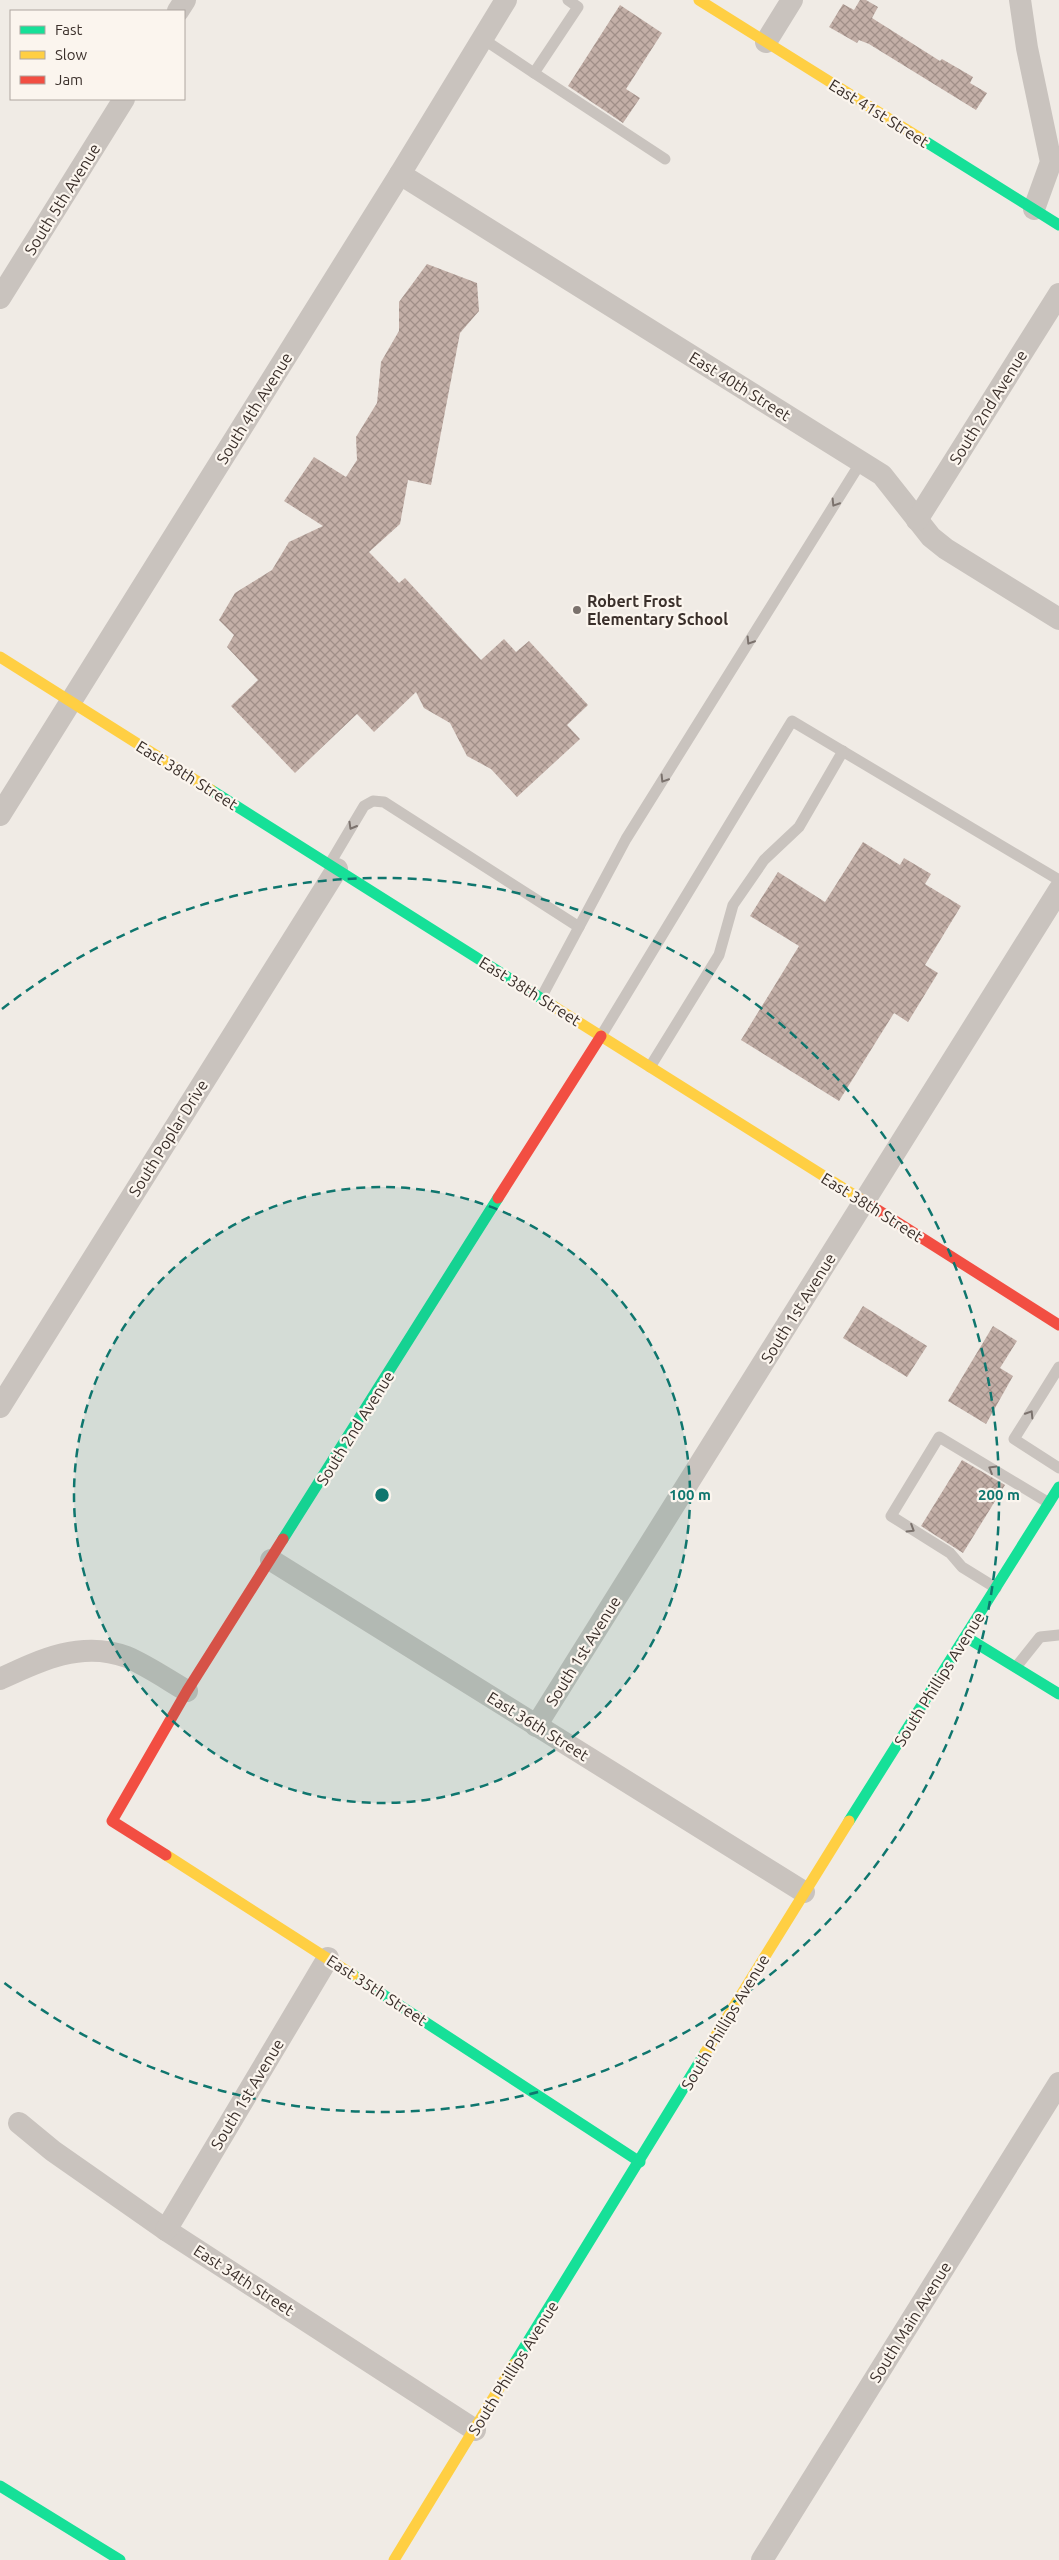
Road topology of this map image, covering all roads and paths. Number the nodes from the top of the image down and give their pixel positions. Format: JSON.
{"nodes":[{"id":1,"x":506,"y":0,"type":"edge"},
{"id":2,"x":568,"y":0,"type":"edge"},
{"id":3,"x":700,"y":0,"type":"edge"},
{"id":4,"x":792,"y":0,"type":"edge"},
{"id":5,"x":1020,"y":0,"type":"edge"},
{"id":6,"x":483,"y":39,"type":"junction"},
{"id":7,"x":766,"y":42,"type":"junction"},
{"id":8,"x":534,"y":73,"type":"junction"},
{"id":9,"x":123,"y":100,"type":"edge"},
{"id":10,"x":665,"y":159,"type":"dead end"},
{"id":11,"x":400,"y":174,"type":"junction"},
{"id":12,"x":1034,"y":210,"type":"junction"},
{"id":13,"x":1059,"y":225,"type":"edge"},
{"id":14,"x":1059,"y":294,"type":"edge"},
{"id":15,"x":0,"y":298,"type":"edge"},
{"id":16,"x":861,"y":462,"type":"junction"},
{"id":17,"x":917,"y":520,"type":"junction"},
{"id":18,"x":1059,"y":619,"type":"edge"},
{"id":19,"x":0,"y":657,"type":"edge"},
{"id":20,"x":69,"y":701,"type":"junction"},
{"id":21,"x":842,"y":751,"type":"junction"},
{"id":22,"x":0,"y":815,"type":"edge"},
{"id":23,"x":333,"y":867,"type":"junction"},
{"id":24,"x":1059,"y":880,"type":"edge"},
{"id":25,"x":1059,"y":890,"type":"edge"},
{"id":26,"x":579,"y":927,"type":"junction"},
{"id":27,"x":541,"y":998,"type":"junction"},
{"id":28,"x":601,"y":1036,"type":"junction"},
{"id":29,"x":650,"y":1067,"type":"junction"},
{"id":30,"x":864,"y":1202,"type":"junction"},
{"id":31,"x":1059,"y":1325,"type":"edge"},
{"id":32,"x":1059,"y":1367,"type":"edge"},
{"id":33,"x":0,"y":1407,"type":"edge"},
{"id":34,"x":1059,"y":1468,"type":"edge"},
{"id":35,"x":1059,"y":1486,"type":"edge"},
{"id":36,"x":1049,"y":1503,"type":"junction"},
{"id":37,"x":272,"y":1560,"type":"junction"},
{"id":38,"x":996,"y":1588,"type":"junction"},
{"id":39,"x":1059,"y":1635,"type":"edge"},
{"id":40,"x":966,"y":1637,"type":"junction"},
{"id":41,"x":1016,"y":1667,"type":"junction"},
{"id":42,"x":0,"y":1679,"type":"edge"},
{"id":43,"x":187,"y":1691,"type":"junction"},
{"id":44,"x":1059,"y":1694,"type":"edge"},
{"id":45,"x":536,"y":1726,"type":"junction"},
{"id":46,"x":112,"y":1822,"type":"joint"},
{"id":47,"x":804,"y":1892,"type":"junction"},
{"id":48,"x":328,"y":1958,"type":"junction"},
{"id":49,"x":1059,"y":2084,"type":"edge"},
{"id":50,"x":19,"y":2123,"type":"dead end"},
{"id":51,"x":640,"y":2162,"type":"junction"},
{"id":52,"x":166,"y":2230,"type":"junction"},
{"id":53,"x":475,"y":2430,"type":"junction"},
{"id":54,"x":0,"y":2486,"type":"edge"},
{"id":55,"x":109,"y":2557,"type":"edge"},
{"id":56,"x":394,"y":2560,"type":"edge"},
{"id":57,"x":762,"y":2560,"type":"edge"}],
"edges":[{"from":1,"to":6,"type":"street","name":"South 4th Avenue"},
{"from":2,"to":8,"type":"lane"},
{"from":3,"to":7,"type":"street","name":"East 41st Street"},
{"from":4,"to":7,"type":"street"},
{"from":5,"to":12,"type":"street"},
{"from":6,"to":8,"type":"lane"},
{"from":6,"to":11,"type":"street","name":"South 4th Avenue"},
{"from":7,"to":12,"type":"street","name":"East 41st Street"},
{"from":8,"to":10,"type":"lane"},
{"from":9,"to":15,"type":"street","name":"South 5th Avenue"},
{"from":11,"to":16,"type":"street","name":"East 40th Street"},
{"from":11,"to":20,"type":"street","name":"South 4th Avenue"},
{"from":12,"to":13,"type":"street","name":"East 41st Street"},
{"from":14,"to":17,"type":"street","name":"South 2nd Avenue"},
{"from":16,"to":17,"type":"street","name":"East 40th Street"},
{"from":16,"to":26,"type":"lane","one_way":true},
{"from":17,"to":18,"type":"street","name":"East 40th Street"},
{"from":19,"to":20,"type":"street","name":"East 38th Street"},
{"from":20,"to":22,"type":"street","name":"South 4th Avenue"},
{"from":20,"to":23,"type":"street","name":"East 38th Street"},
{"from":21,"to":24,"type":"lane"},
{"from":21,"to":28,"type":"lane"},
{"from":21,"to":29,"type":"lane"},
{"from":26,"to":23,"type":"lane","one_way":true},
{"from":23,"to":27,"type":"street","name":"East 38th Street"},
{"from":23,"to":33,"type":"street","name":"South Poplar Drive"},
{"from":25,"to":30,"type":"street","name":"South 1st Avenue"},
{"from":26,"to":27,"type":"lane"},
{"from":27,"to":28,"type":"street","name":"East 38th Street"},
{"from":28,"to":29,"type":"street","name":"East 38th Street"},
{"from":28,"to":37,"type":"street","name":"South 2nd Avenue"},
{"from":29,"to":30,"type":"street","name":"East 38th Street"},
{"from":30,"to":31,"type":"street","name":"East 38th Street"},
{"from":30,"to":45,"type":"street","name":"South 1st Avenue"},
{"from":34,"to":32,"type":"lane","one_way":true},
{"from":35,"to":36,"type":"street","name":"South Phillips Avenue"},
{"from":36,"to":38,"type":"street","name":"South Phillips Avenue"},
{"from":36,"to":38,"type":"lane","one_way":true},
{"from":37,"to":43,"type":"street","name":"South 2nd Avenue"},
{"from":37,"to":45,"type":"street","name":"East 36th Street"},
{"from":38,"to":40,"type":"street","name":"South Phillips Avenue"},
{"from":39,"to":41,"type":"lane"},
{"from":40,"to":41,"type":"street"},
{"from":40,"to":47,"type":"street","name":"South Phillips Avenue"},
{"from":41,"to":44,"type":"street"},
{"from":42,"to":43,"type":"street"},
{"from":43,"to":46,"type":"street","name":"South 2nd Avenue"},
{"from":45,"to":47,"type":"street","name":"East 36th Street"},
{"from":46,"to":48,"type":"street","name":"East 35th Street"},
{"from":47,"to":51,"type":"street","name":"South Phillips Avenue"},
{"from":48,"to":51,"type":"street","name":"East 35th Street"},
{"from":48,"to":52,"type":"street","name":"South 1st Avenue"},
{"from":49,"to":57,"type":"street","name":"South Main Avenue"},
{"from":50,"to":52,"type":"street","name":"East 34th Street"},
{"from":51,"to":53,"type":"street","name":"South Phillips Avenue"},
{"from":52,"to":53,"type":"street","name":"East 34th Street"},
{"from":53,"to":56,"type":"street","name":"South Phillips Avenue"},
{"from":54,"to":55,"type":"street"}]}
